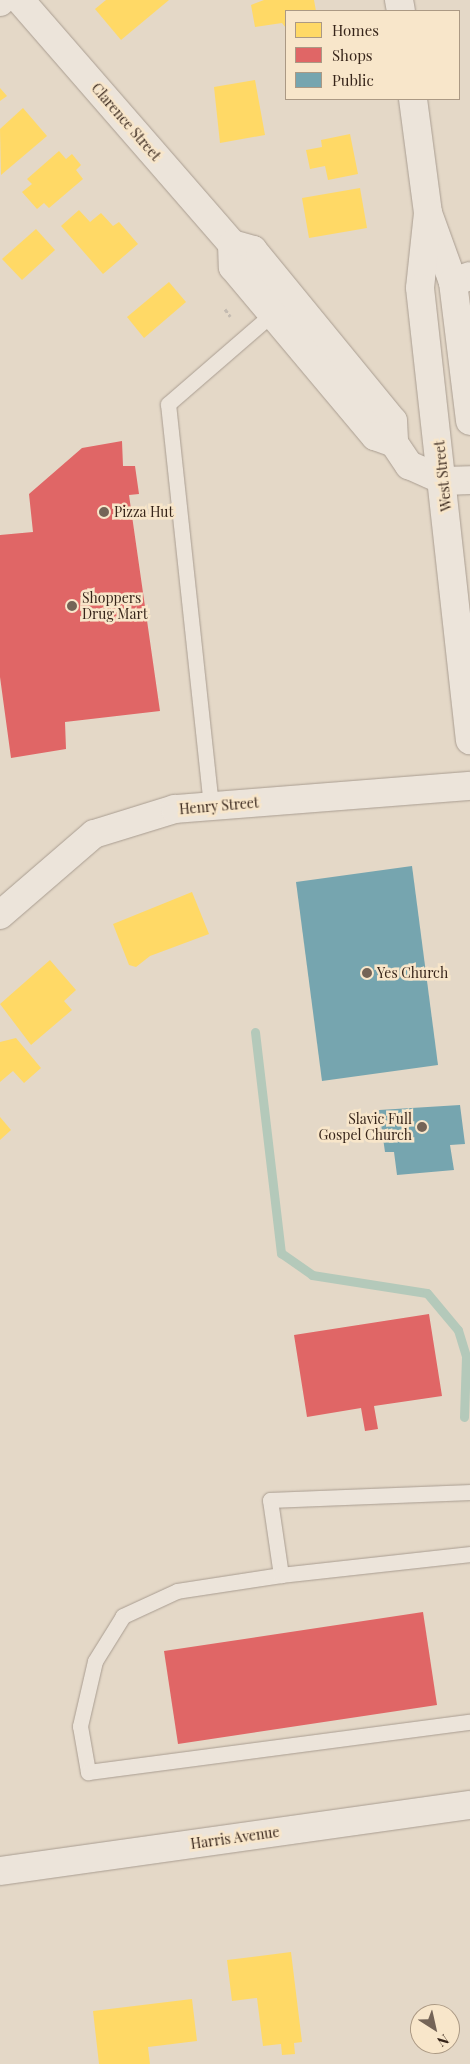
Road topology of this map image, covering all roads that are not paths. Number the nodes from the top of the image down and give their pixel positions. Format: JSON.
{"nodes":[{"id":1,"x":20,"y":0,"type":"edge"},
{"id":2,"x":412,"y":100,"type":"edge"},
{"id":3,"x":428,"y":213,"type":"junction"},
{"id":4,"x":232,"y":244,"type":"junction"},
{"id":5,"x":461,"y":279,"type":"edge"},
{"id":6,"x":272,"y":313,"type":"junction"},
{"id":7,"x":470,"y":421,"type":"edge"},
{"id":8,"x":394,"y":443,"type":"junction"},
{"id":9,"x":457,"y":481,"type":"edge"},
{"id":10,"x":470,"y":740,"type":"edge"},
{"id":11,"x":470,"y":786,"type":"edge"},
{"id":12,"x":210,"y":806,"type":"junction"},
{"id":13,"x":0,"y":915,"type":"edge"},
{"id":14,"x":470,"y":1492,"type":"edge"},
{"id":15,"x":470,"y":1554,"type":"edge"},
{"id":16,"x":281,"y":1575,"type":"junction"},
{"id":17,"x":470,"y":1722,"type":"edge"},
{"id":18,"x":470,"y":1805,"type":"edge"},
{"id":19,"x":0,"y":1871,"type":"edge"}],
"edges":[{"from":1,"to":4,"type":"main road","name":"Clarence Street"},
{"from":2,"to":3,"type":"main road","name":"West Street"},
{"from":3,"to":5,"type":"main road","name":"West Street"},
{"from":3,"to":9,"type":"main road","name":"West Street"},
{"from":4,"to":6,"type":"main road","name":"Clarence Street"},
{"from":4,"to":8,"type":"main road","name":"Clarence Street"},
{"from":5,"to":7,"type":"main road","name":"West Street"},
{"from":6,"to":8,"type":"main road","name":"Clarence Street"},
{"from":6,"to":12,"type":"lane"},
{"from":8,"to":9,"type":"main road","name":"Clarence Street"},
{"from":9,"to":10,"type":"main road","name":"West Street"},
{"from":11,"to":12,"type":"main road","name":"Henry Street"},
{"from":12,"to":13,"type":"main road","name":"Henry Street"},
{"from":14,"to":16,"type":"lane"},
{"from":15,"to":16,"type":"lane"},
{"from":16,"to":17,"type":"lane"},
{"from":18,"to":19,"type":"main road","name":"Harris Avenue"}]}
